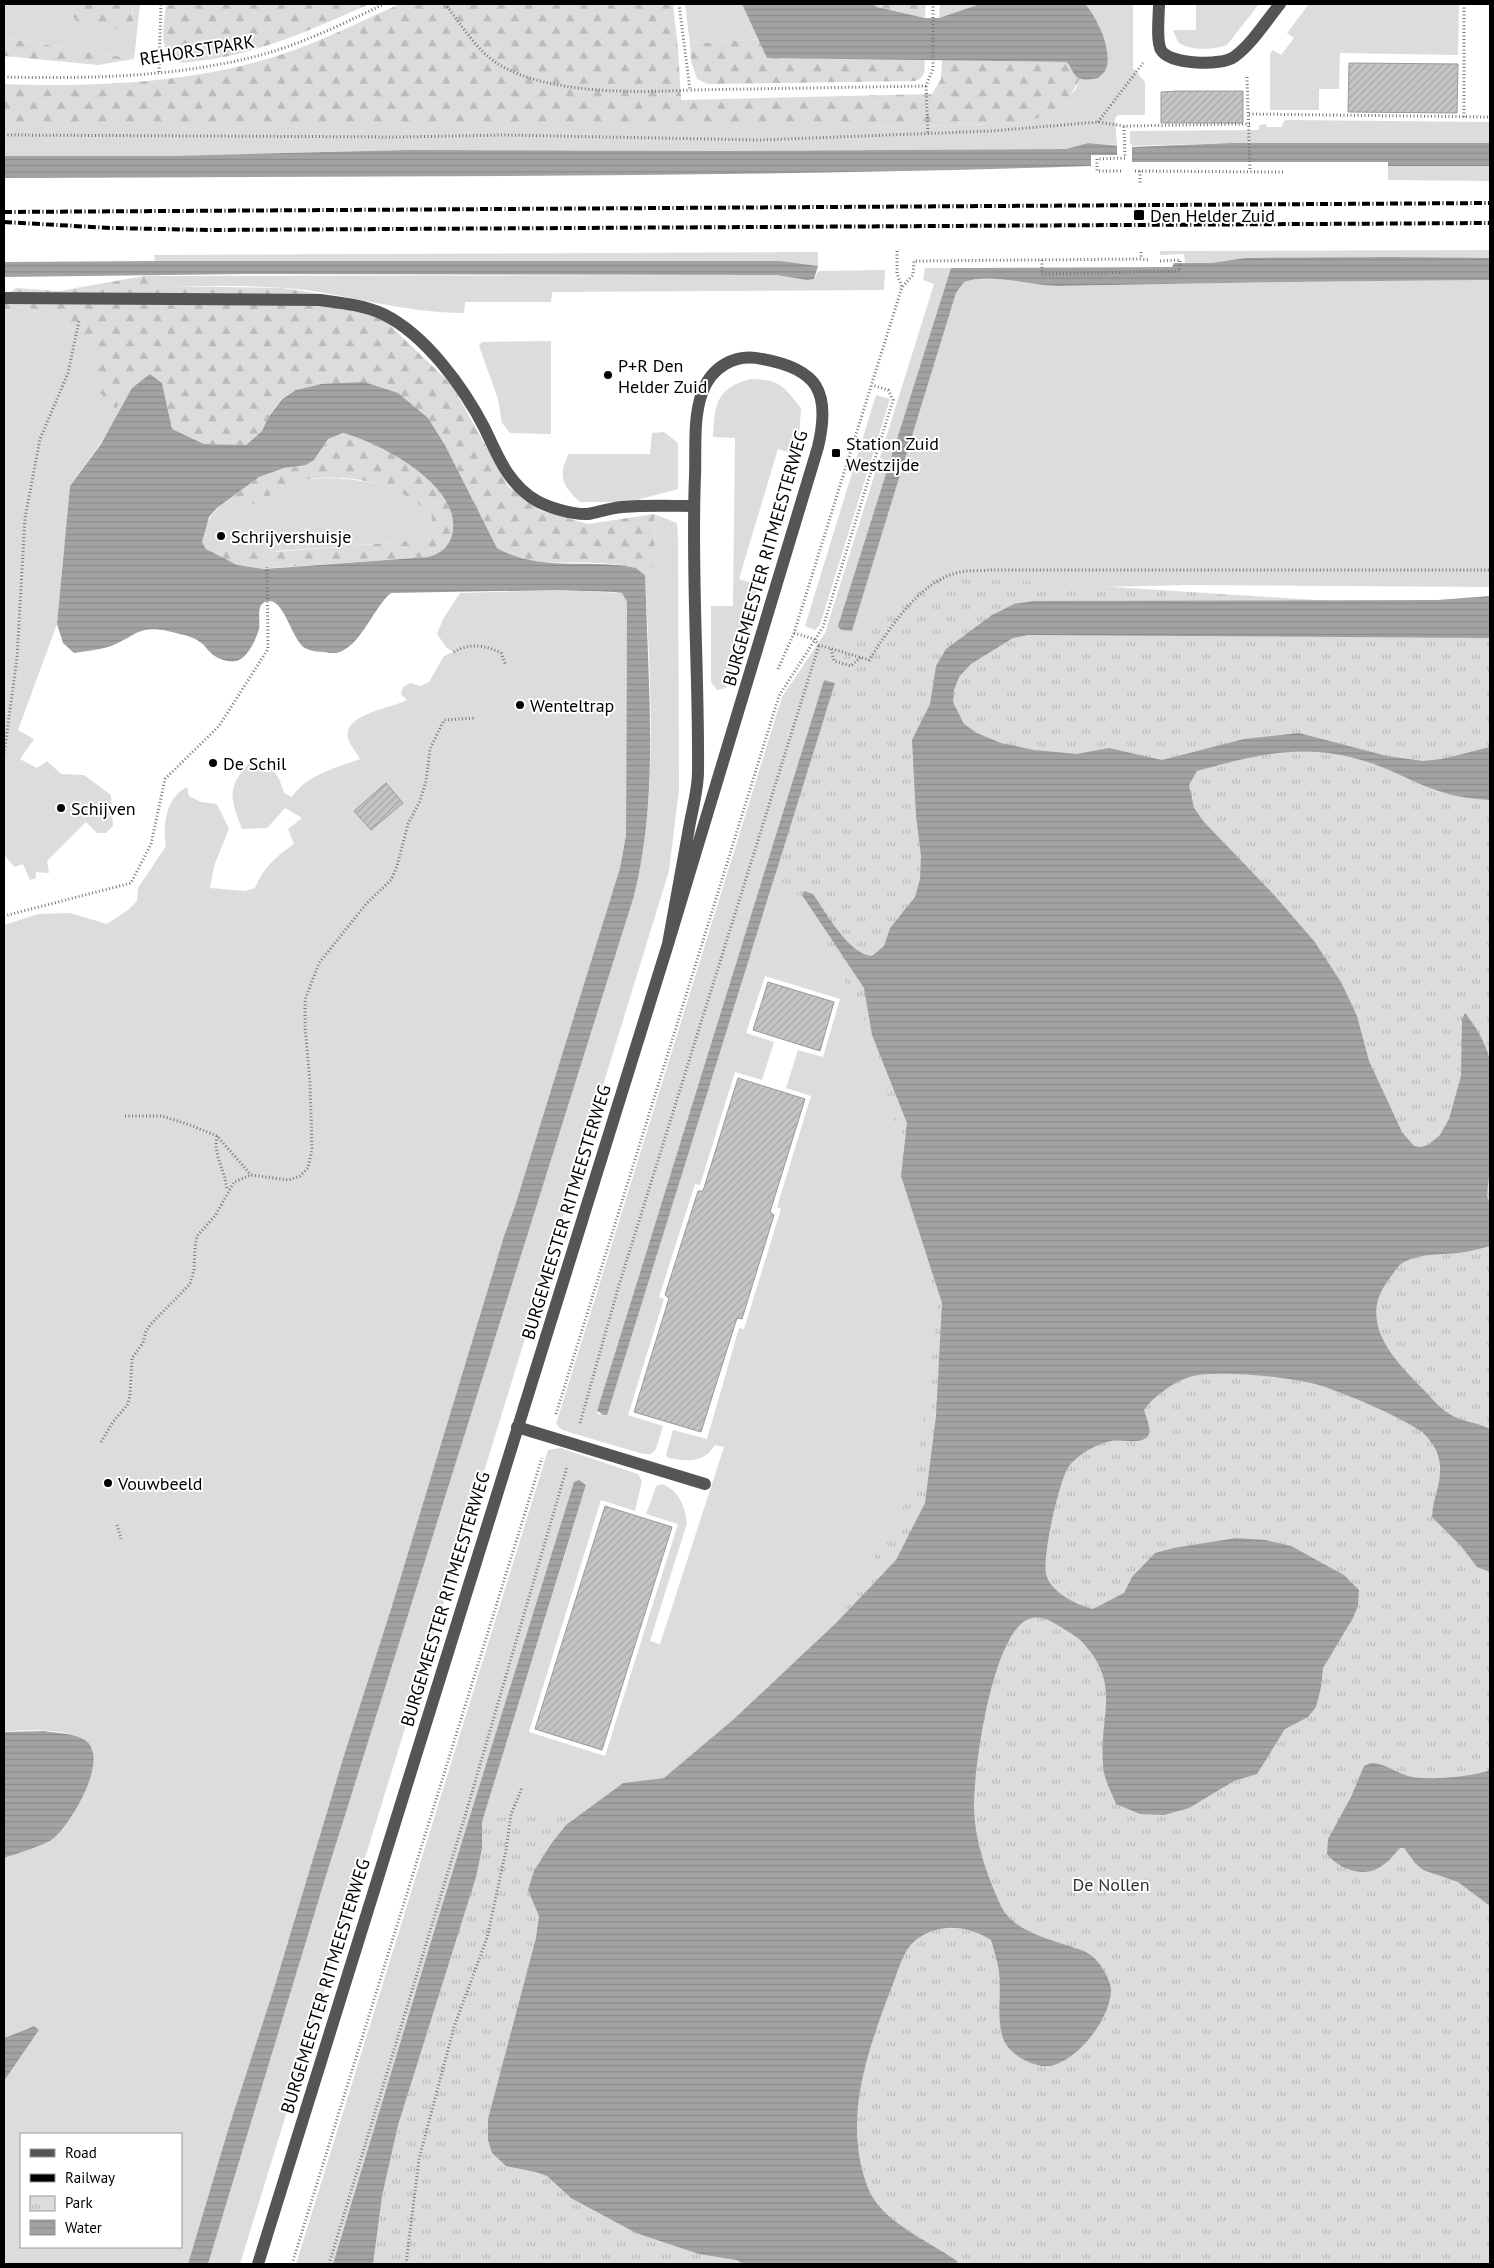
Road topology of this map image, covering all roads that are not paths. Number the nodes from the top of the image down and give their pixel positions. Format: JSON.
{"nodes":[{"id":1,"x":1159,"y":4,"type":"edge"},
{"id":2,"x":1280,"y":4,"type":"edge"},
{"id":3,"x":4,"y":298,"type":"edge"},
{"id":4,"x":694,"y":506,"type":"junction"},
{"id":5,"x":668,"y":944,"type":"junction"},
{"id":6,"x":517,"y":1427,"type":"junction"},
{"id":7,"x":705,"y":1484,"type":"dead end"},
{"id":8,"x":258,"y":2264,"type":"edge"}],
"edges":[{"from":1,"to":2,"type":"street"},
{"from":3,"to":4,"type":"street"},
{"from":4,"to":5,"type":"street","name":"BURGEMEESTER RITMEESTERWEG"},
{"from":4,"to":5,"type":"street","name":"BURGEMEESTER RITMEESTERWEG"},
{"from":5,"to":6,"type":"street","name":"BURGEMEESTER RITMEESTERWEG"},
{"from":6,"to":7,"type":"street"},
{"from":6,"to":8,"type":"street","name":"BURGEMEESTER RITMEESTERWEG"}]}
